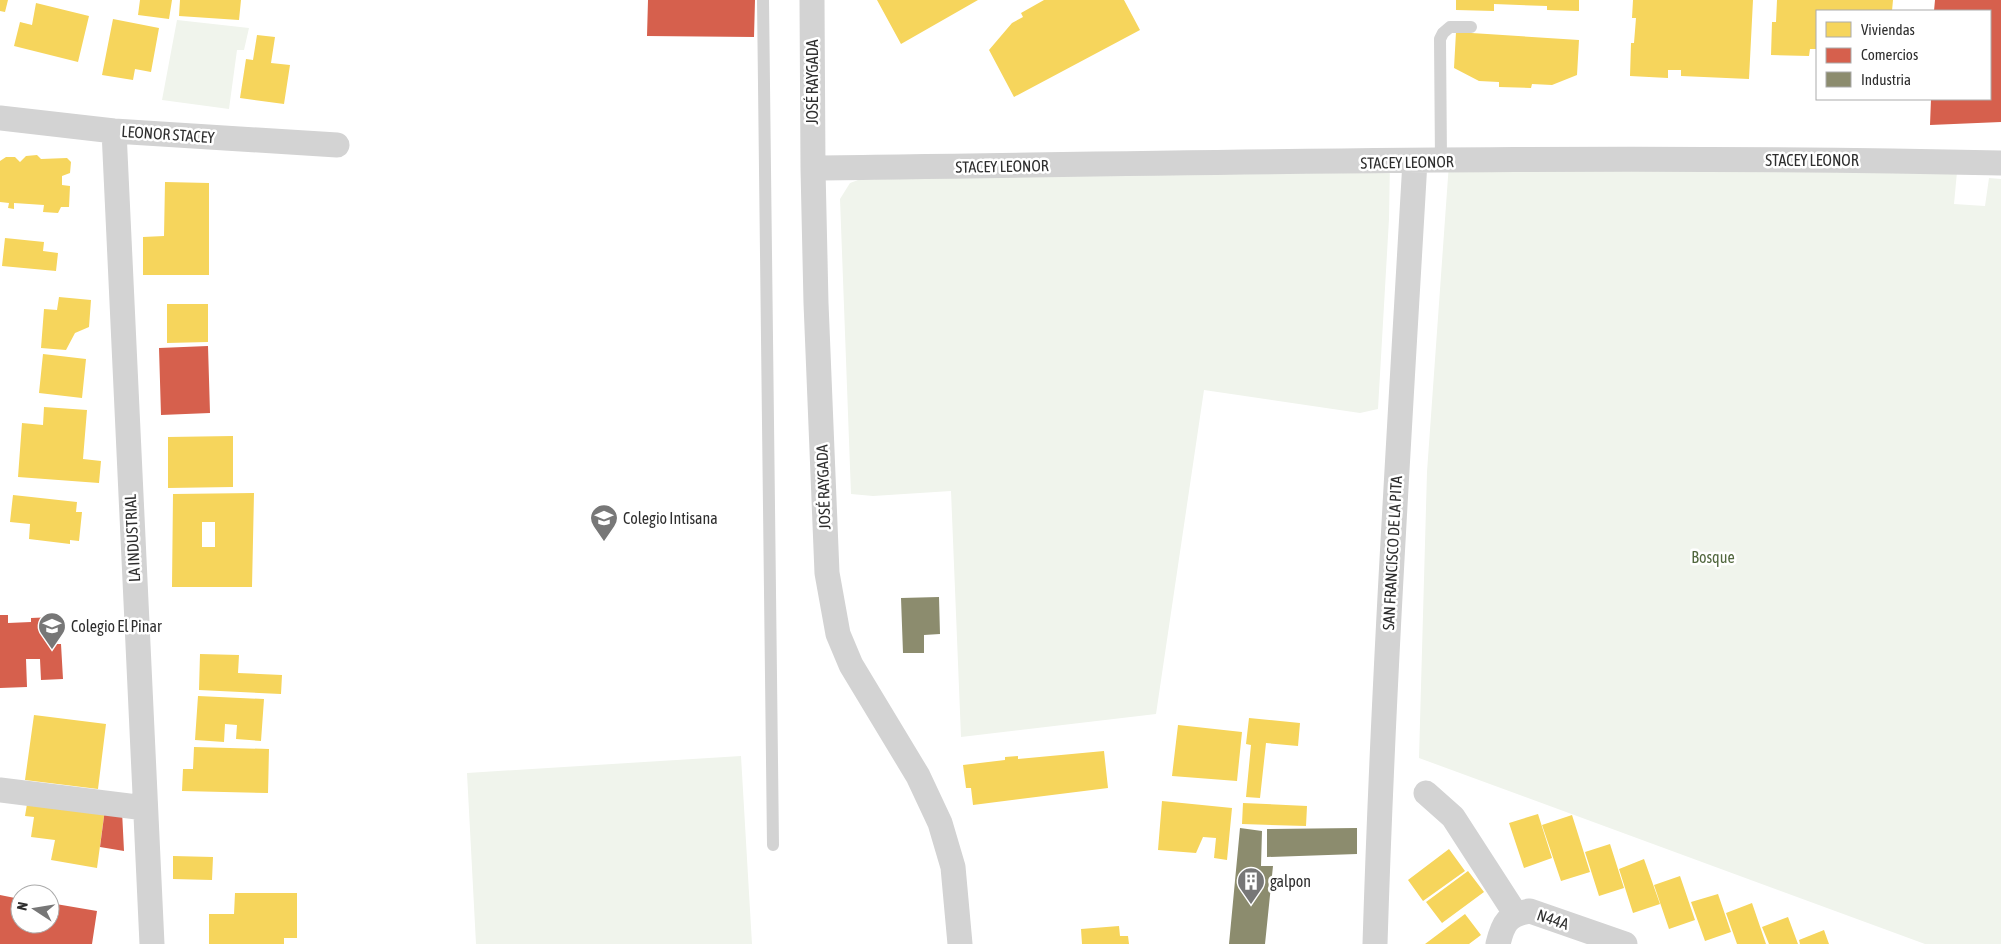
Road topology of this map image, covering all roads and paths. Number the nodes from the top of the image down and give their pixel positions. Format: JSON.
{"nodes":[{"id":1,"x":763,"y":0,"type":"edge"},
{"id":2,"x":812,"y":0,"type":"edge"},
{"id":3,"x":1470,"y":27,"type":"dead end"},
{"id":4,"x":0,"y":118,"type":"edge"},
{"id":5,"x":114,"y":131,"type":"junction"},
{"id":6,"x":337,"y":145,"type":"dead end"},
{"id":7,"x":1415,"y":161,"type":"junction"},
{"id":8,"x":1441,"y":161,"type":"junction"},
{"id":9,"x":2001,"y":163,"type":"edge"},
{"id":10,"x":813,"y":168,"type":"junction"},
{"id":11,"x":0,"y":790,"type":"edge"},
{"id":12,"x":1426,"y":793,"type":"dead end"},
{"id":13,"x":145,"y":808,"type":"junction"},
{"id":14,"x":773,"y":845,"type":"dead end"},
{"id":15,"x":1515,"y":913,"type":"junction"},
{"id":16,"x":152,"y":944,"type":"edge"},
{"id":17,"x":960,"y":944,"type":"edge"},
{"id":18,"x":1376,"y":944,"type":"edge"},
{"id":19,"x":1498,"y":944,"type":"edge"},
{"id":20,"x":1624,"y":944,"type":"edge"}],
"edges":[{"from":1,"to":14,"type":"lane"},
{"from":2,"to":10,"type":"street","name":"JOSÉ RAYGADA"},
{"from":3,"to":8,"type":"lane"},
{"from":4,"to":5,"type":"street","name":"LEONOR STACEY"},
{"from":5,"to":6,"type":"street","name":"LEONOR STACEY"},
{"from":5,"to":13,"type":"street","name":"LA INDUSTRIAL"},
{"from":7,"to":8,"type":"street","name":"STACEY LEONOR"},
{"from":7,"to":10,"type":"street","name":"STACEY LEONOR"},
{"from":7,"to":18,"type":"street","name":"SAN FRANCISCO DE LA PITA"},
{"from":8,"to":9,"type":"street","name":"STACEY LEONOR"},
{"from":10,"to":17,"type":"street","name":"JOSÉ RAYGADA"},
{"from":11,"to":13,"type":"street"},
{"from":12,"to":15,"type":"street"},
{"from":13,"to":16,"type":"street","name":"LA INDUSTRIAL"},
{"from":15,"to":19,"type":"street","name":"N44A"},
{"from":15,"to":20,"type":"street","name":"N44A"}]}
